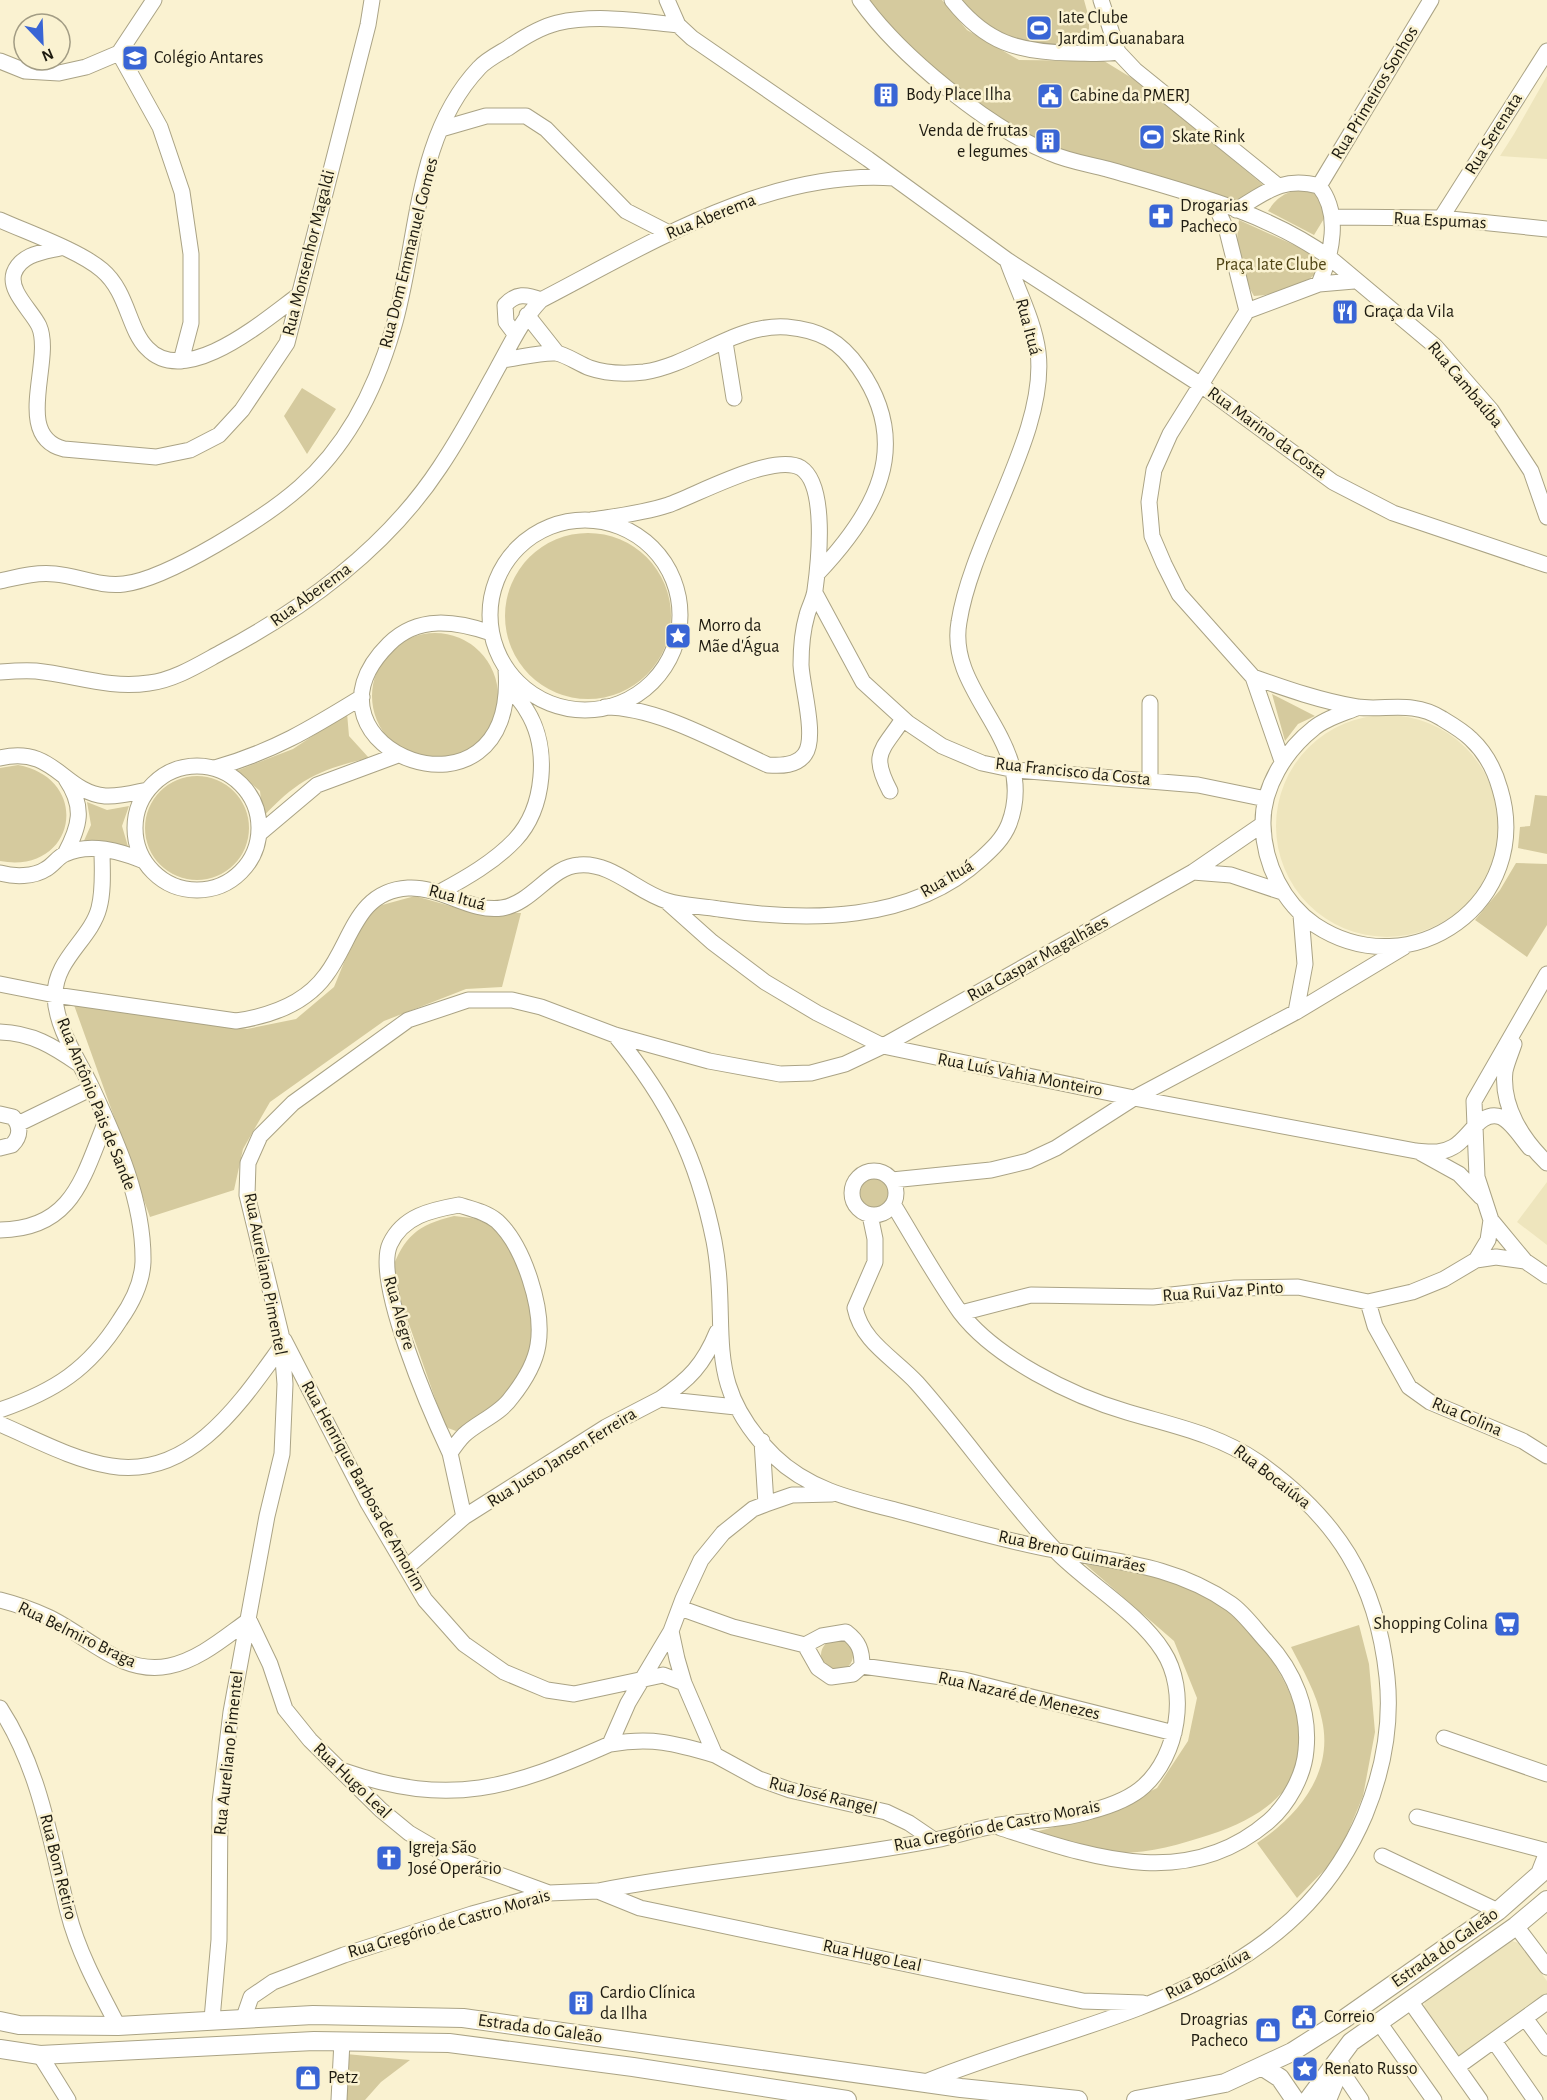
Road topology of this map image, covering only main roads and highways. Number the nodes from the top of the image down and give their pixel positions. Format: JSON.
{"nodes":[{"id":1,"x":1546,"y":1857,"type":"edge"},
{"id":2,"x":1547,"y":1900,"type":"edge"},
{"id":3,"x":463,"y":2018,"type":"junction"},
{"id":4,"x":0,"y":2021,"type":"edge"},
{"id":5,"x":342,"y":2041,"type":"junction"},
{"id":6,"x":1351,"y":2042,"type":"junction"},
{"id":7,"x":0,"y":2049,"type":"edge"},
{"id":8,"x":1263,"y":2067,"type":"junction"},
{"id":9,"x":963,"y":2094,"type":"edge"},
{"id":10,"x":1030,"y":2094,"type":"junction"},
{"id":11,"x":847,"y":2100,"type":"edge"},
{"id":12,"x":1010,"y":2100,"type":"edge"},
{"id":13,"x":1078,"y":2100,"type":"edge"},
{"id":14,"x":1136,"y":2100,"type":"edge"},
{"id":15,"x":1295,"y":2100,"type":"edge"},
{"id":16,"x":1308,"y":2100,"type":"edge"},
{"id":17,"x":1328,"y":2100,"type":"edge"}],
"edges":[{"from":1,"to":8,"type":"main road","name":"Estrada do Galeão"},
{"from":2,"to":6,"type":"main road","name":"Estrada do Galeão"},
{"from":3,"to":4,"type":"main road","name":"Estrada do Galeão"},
{"from":3,"to":5,"type":"main road"},
{"from":3,"to":9,"type":"main road","name":"Estrada do Galeão"},
{"from":5,"to":7,"type":"main road","name":"Estrada do Galeão"},
{"from":5,"to":11,"type":"main road","name":"Estrada do Galeão"},
{"from":6,"to":16,"type":"main road","name":"Estrada do Galeão"},
{"from":6,"to":17,"type":"main road"},
{"from":8,"to":14,"type":"main road","name":"Estrada do Galeão"},
{"from":8,"to":15,"type":"main road"},
{"from":9,"to":10,"type":"main road","name":"Estrada do Galeão"},
{"from":10,"to":12,"type":"main road"},
{"from":10,"to":13,"type":"main road","name":"Estrada do Galeão"}]}
